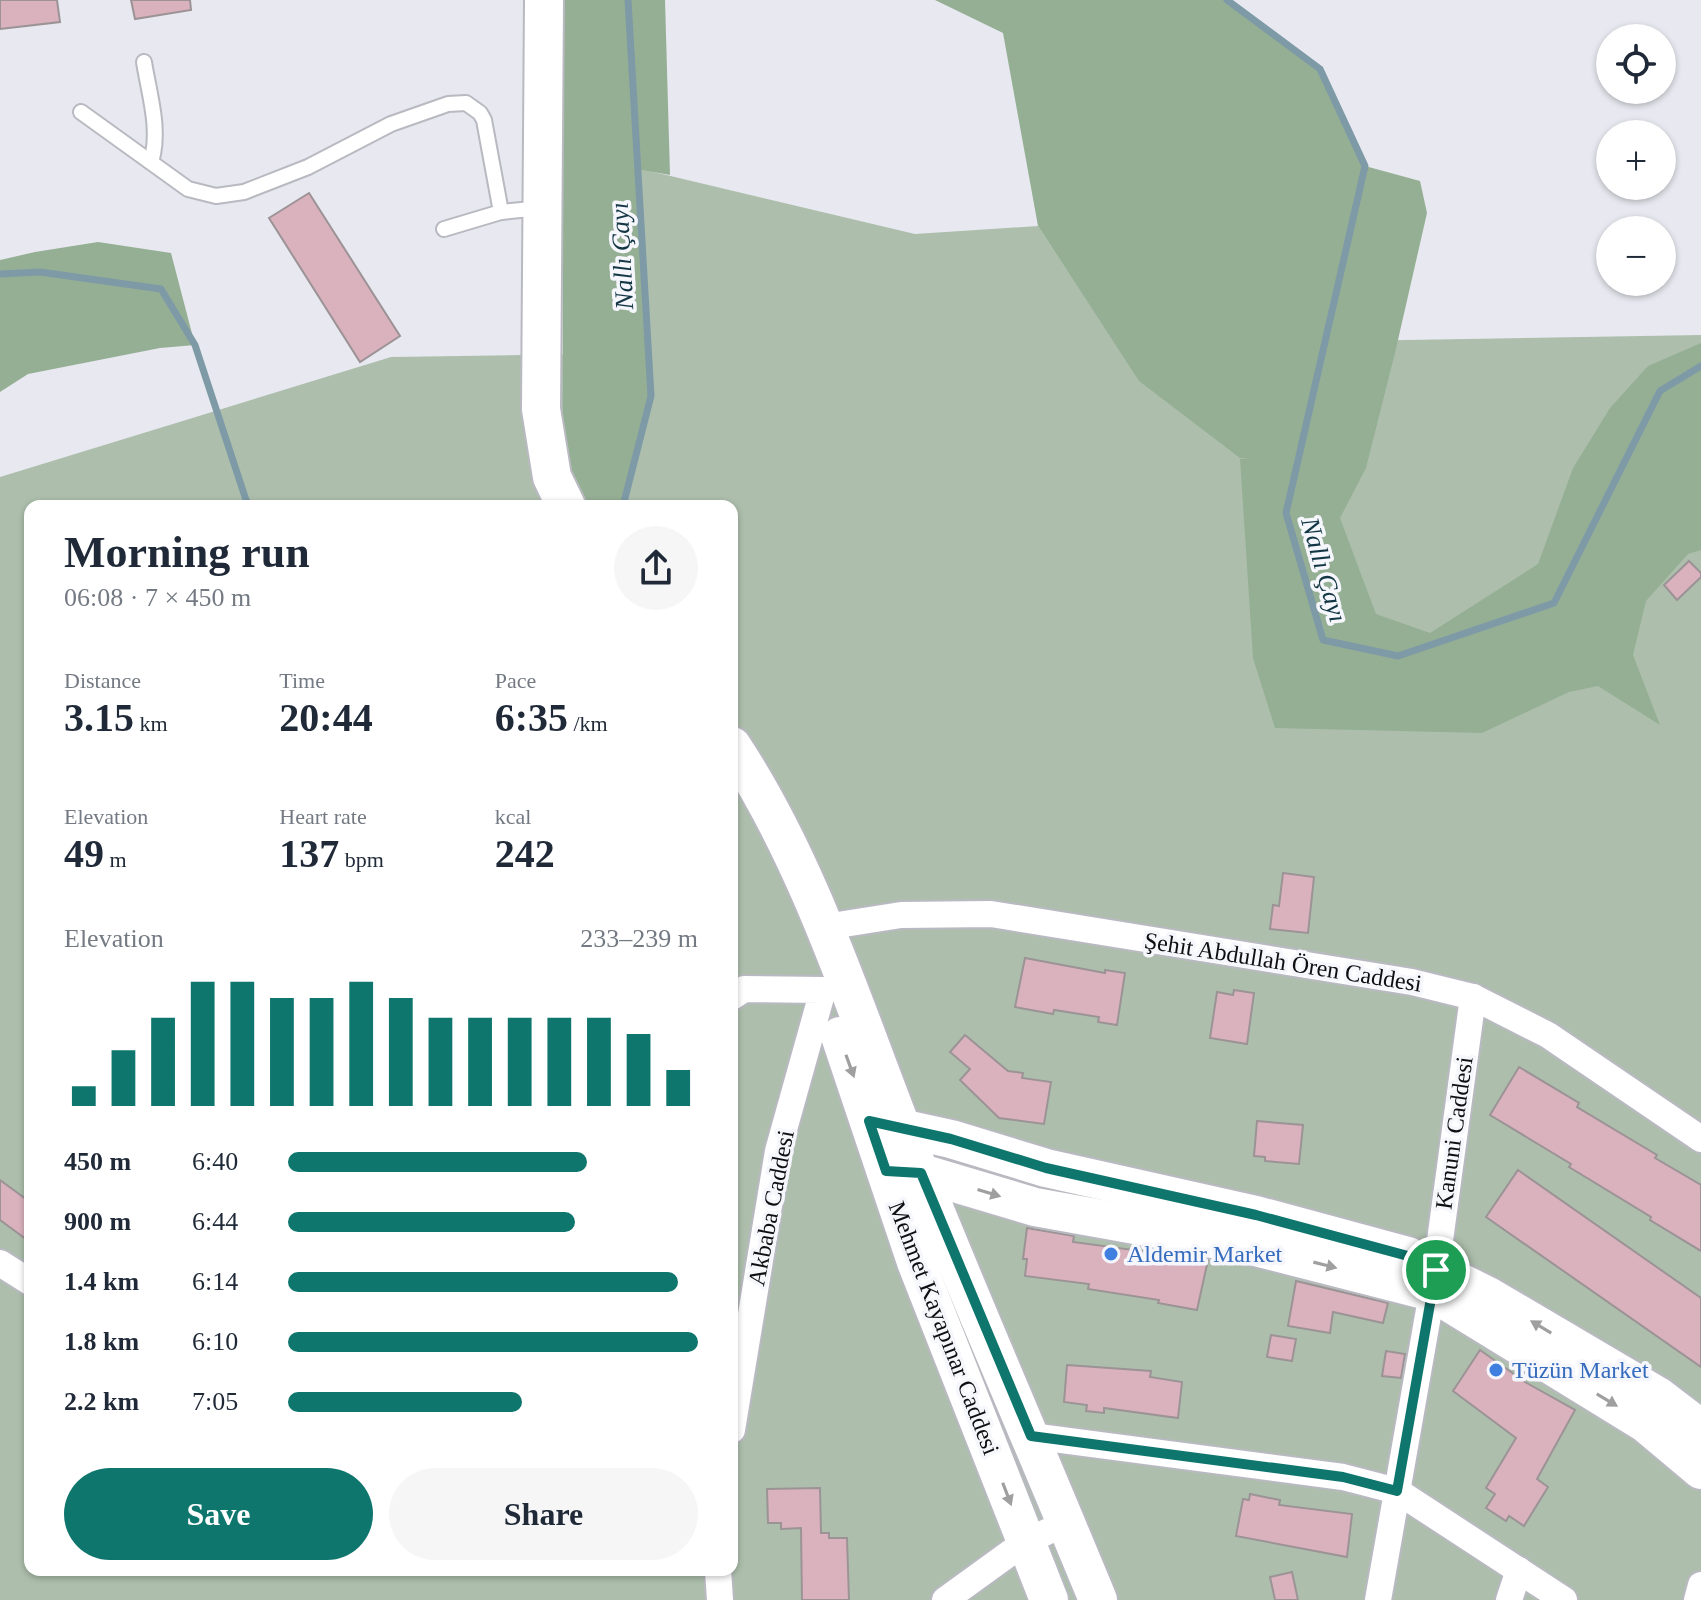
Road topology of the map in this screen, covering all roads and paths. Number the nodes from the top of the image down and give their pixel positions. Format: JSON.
{"nodes":[{"id":1,"x":544,"y":0,"type":"edge"},
{"id":2,"x":144,"y":62,"type":"dead end"},
{"id":3,"x":81,"y":112,"type":"dead end"},
{"id":4,"x":151,"y":162,"type":"junction"},
{"id":5,"x":543,"y":208,"type":"junction"},
{"id":6,"x":501,"y":212,"type":"junction"},
{"id":7,"x":444,"y":229,"type":"dead end"},
{"id":8,"x":563,"y":500,"type":"edge"},
{"id":9,"x":738,"y":755,"type":"edge"},
{"id":10,"x":738,"y":799,"type":"edge"},
{"id":11,"x":825,"y":927,"type":"junction"},
{"id":12,"x":823,"y":990,"type":"junction"},
{"id":13,"x":738,"y":993,"type":"edge"},
{"id":14,"x":1473,"y":997,"type":"junction"},
{"id":15,"x":885,"y":1124,"type":"junction"},
{"id":16,"x":1701,"y":1139,"type":"edge"},
{"id":17,"x":903,"y":1172,"type":"junction"},
{"id":18,"x":0,"y":1263,"type":"edge"},
{"id":19,"x":24,"y":1278,"type":"edge"},
{"id":20,"x":1434,"y":1281,"type":"junction"},
{"id":21,"x":738,"y":1394,"type":"edge"},
{"id":22,"x":1701,"y":1429,"type":"edge"},
{"id":23,"x":1031,"y":1436,"type":"junction"},
{"id":24,"x":1701,"y":1470,"type":"edge"},
{"id":25,"x":1397,"y":1491,"type":"junction"},
{"id":26,"x":1066,"y":1523,"type":"junction"},
{"id":27,"x":1025,"y":1542,"type":"junction"},
{"id":28,"x":1519,"y":1570,"type":"junction"},
{"id":29,"x":718,"y":1576,"type":"edge"},
{"id":30,"x":1701,"y":1585,"type":"edge"},
{"id":31,"x":720,"y":1600,"type":"edge"},
{"id":32,"x":945,"y":1600,"type":"edge"},
{"id":33,"x":1049,"y":1600,"type":"edge"},
{"id":34,"x":1098,"y":1600,"type":"edge"},
{"id":35,"x":1378,"y":1600,"type":"edge"},
{"id":36,"x":1509,"y":1600,"type":"edge"},
{"id":37,"x":1564,"y":1600,"type":"edge"},
{"id":38,"x":1697,"y":1600,"type":"edge"}],
"edges":[{"from":1,"to":5,"type":"main road"},
{"from":2,"to":4,"type":"lane"},
{"from":3,"to":4,"type":"lane"},
{"from":4,"to":6,"type":"lane"},
{"from":5,"to":6,"type":"lane"},
{"from":5,"to":8,"type":"main road"},
{"from":6,"to":7,"type":"lane"},
{"from":9,"to":11,"type":"main road"},
{"from":10,"to":12,"type":"main road","name":"Mehmet Kayapınar Caddesi"},
{"from":11,"to":14,"type":"street","name":"Şehit Abdullah Ören Caddesi"},
{"from":11,"to":15,"type":"main road"},
{"from":12,"to":13,"type":"street"},
{"from":12,"to":15,"type":"main road","name":"Mehmet Kayapınar Caddesi","one_way":true},
{"from":12,"to":21,"type":"street","name":"Akbaba Caddesi"},
{"from":14,"to":16,"type":"street","name":"Şehit Abdullah Ören Caddesi"},
{"from":14,"to":20,"type":"street","name":"Kanuni Caddesi"},
{"from":15,"to":17,"type":"main road","name":"Mehmet Kayapınar Caddesi"},
{"from":15,"to":20,"type":"main road"},
{"from":17,"to":20,"type":"main road","one_way":true},
{"from":17,"to":23,"type":"main road","name":"Mehmet Kayapınar Caddesi"},
{"from":17,"to":27,"type":"main road","name":"Mehmet Kayapınar Caddesi","one_way":true},
{"from":18,"to":19,"type":"street"},
{"from":22,"to":20,"type":"main road","one_way":true},
{"from":20,"to":24,"type":"main road","one_way":true},
{"from":20,"to":25,"type":"street","name":"Kanuni Caddesi"},
{"from":23,"to":25,"type":"street"},
{"from":23,"to":26,"type":"main road","name":"Mehmet Kayapınar Caddesi"},
{"from":25,"to":28,"type":"street"},
{"from":25,"to":35,"type":"street","name":"Kanuni Caddesi"},
{"from":26,"to":27,"type":"street"},
{"from":26,"to":34,"type":"main road","name":"Mehmet Kayapınar Caddesi"},
{"from":27,"to":32,"type":"street"},
{"from":27,"to":33,"type":"main road","name":"Mehmet Kayapınar Caddesi"},
{"from":28,"to":36,"type":"street"},
{"from":28,"to":37,"type":"street"},
{"from":29,"to":31,"type":"street"},
{"from":30,"to":38,"type":"street"}]}
